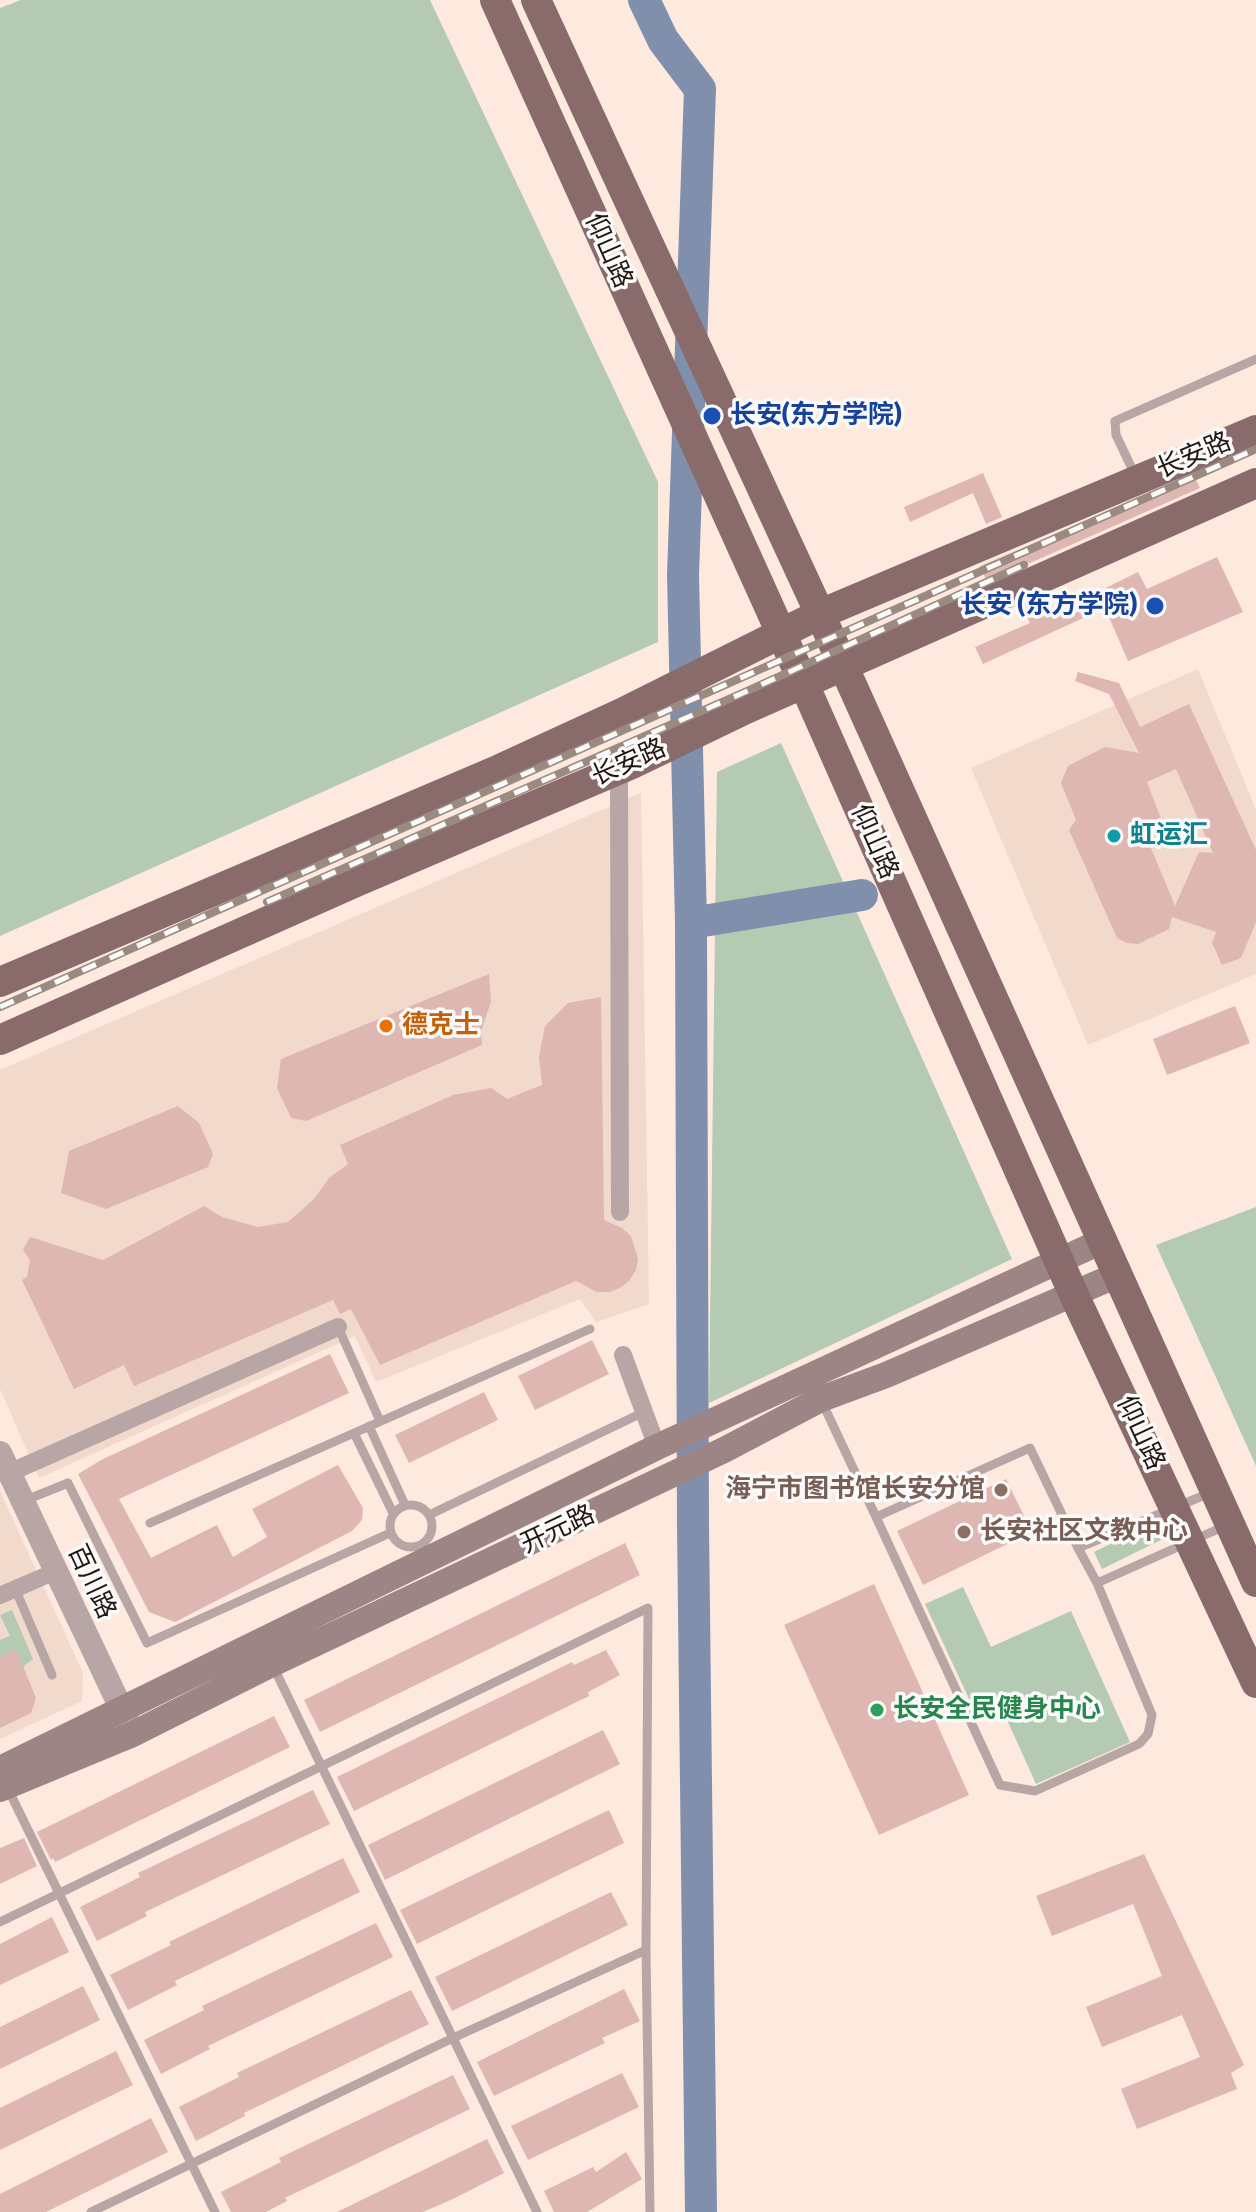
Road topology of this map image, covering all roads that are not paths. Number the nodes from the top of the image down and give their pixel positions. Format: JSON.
{"nodes":[{"id":1,"x":495,"y":0,"type":"edge"},
{"id":2,"x":536,"y":0,"type":"edge"},
{"id":3,"x":1256,"y":359,"type":"edge"},
{"id":4,"x":1256,"y":430,"type":"edge"},
{"id":5,"x":1137,"y":480,"type":"junction"},
{"id":6,"x":1256,"y":483,"type":"edge"},
{"id":7,"x":820,"y":614,"type":"junction"},
{"id":8,"x":780,"y":633,"type":"junction"},
{"id":9,"x":843,"y":667,"type":"junction"},
{"id":10,"x":804,"y":684,"type":"junction"},
{"id":11,"x":625,"y":766,"type":"junction"},
{"id":12,"x":0,"y":982,"type":"edge"},
{"id":13,"x":0,"y":1040,"type":"edge"},
{"id":14,"x":620,"y":1212,"type":"dead end"},
{"id":15,"x":1102,"y":1241,"type":"junction"},
{"id":16,"x":1058,"y":1260,"type":"junction"},
{"id":17,"x":1117,"y":1275,"type":"junction"},
{"id":18,"x":1074,"y":1295,"type":"junction"},
{"id":19,"x":338,"y":1327,"type":"joint"},
{"id":20,"x":590,"y":1329,"type":"dead end"},
{"id":21,"x":623,"y":1355,"type":"dead end"},
{"id":22,"x":821,"y":1399,"type":"junction"},
{"id":23,"x":644,"y":1412,"type":"junction"},
{"id":24,"x":380,"y":1421,"type":"junction"},
{"id":25,"x":369,"y":1426,"type":"junction"},
{"id":26,"x":354,"y":1433,"type":"junction"},
{"id":27,"x":665,"y":1443,"type":"junction"},
{"id":28,"x":5,"y":1463,"type":"edge"},
{"id":29,"x":1215,"y":1491,"type":"junction"},
{"id":30,"x":23,"y":1501,"type":"junction"},
{"id":31,"x":405,"y":1505,"type":"junction"},
{"id":32,"x":1174,"y":1506,"type":"junction"},
{"id":33,"x":393,"y":1513,"type":"junction"},
{"id":34,"x":429,"y":1515,"type":"junction"},
{"id":35,"x":150,"y":1523,"type":"dead end"},
{"id":36,"x":879,"y":1523,"type":"junction"},
{"id":37,"x":1230,"y":1524,"type":"junction"},
{"id":38,"x":390,"y":1533,"type":"junction"},
{"id":39,"x":1190,"y":1540,"type":"junction"},
{"id":40,"x":1078,"y":1548,"type":"junction"},
{"id":41,"x":424,"y":1552,"type":"junction"},
{"id":42,"x":55,"y":1571,"type":"junction"},
{"id":43,"x":1256,"y":1582,"type":"edge"},
{"id":44,"x":1097,"y":1583,"type":"junction"},
{"id":45,"x":0,"y":1591,"type":"edge"},
{"id":46,"x":17,"y":1593,"type":"junction"},
{"id":47,"x":0,"y":1600,"type":"edge"},
{"id":48,"x":272,"y":1664,"type":"junction"},
{"id":49,"x":52,"y":1675,"type":"dead end"},
{"id":50,"x":1256,"y":1683,"type":"edge"},
{"id":51,"x":122,"y":1710,"type":"junction"},
{"id":52,"x":133,"y":1734,"type":"junction"},
{"id":53,"x":322,"y":1766,"type":"junction"},
{"id":54,"x":2,"y":1781,"type":"edge"},
{"id":55,"x":59,"y":1893,"type":"junction"},
{"id":56,"x":0,"y":1922,"type":"edge"},
{"id":57,"x":646,"y":1950,"type":"junction"},
{"id":58,"x":453,"y":2038,"type":"junction"},
{"id":59,"x":192,"y":2164,"type":"junction"},
{"id":60,"x":91,"y":2212,"type":"edge"},
{"id":61,"x":215,"y":2212,"type":"edge"},
{"id":62,"x":537,"y":2212,"type":"edge"},
{"id":63,"x":650,"y":2212,"type":"edge"}],
"edges":[{"from":1,"to":8,"type":"main road","name":"仰山路"},
{"from":2,"to":7,"type":"main road","name":"仰山路"},
{"from":3,"to":5,"type":"lane"},
{"from":4,"to":5,"type":"main road","name":"长安路"},
{"from":5,"to":7,"type":"main road","name":"长安路"},
{"from":6,"to":9,"type":"main road","name":"长安路"},
{"from":7,"to":8,"type":"main road","name":"长安路"},
{"from":7,"to":9,"type":"main road","name":"仰山路"},
{"from":8,"to":10,"type":"main road","name":"仰山路"},
{"from":8,"to":12,"type":"main road","name":"长安路"},
{"from":9,"to":10,"type":"main road","name":"长安路"},
{"from":9,"to":15,"type":"main road","name":"仰山路"},
{"from":10,"to":11,"type":"main road","name":"长安路"},
{"from":10,"to":16,"type":"main road","name":"仰山路"},
{"from":11,"to":13,"type":"main road","name":"长安路"},
{"from":11,"to":14,"type":"street"},
{"from":15,"to":16,"type":"main road"},
{"from":15,"to":17,"type":"main road","name":"仰山路"},
{"from":16,"to":18,"type":"main road","name":"仰山路"},
{"from":16,"to":27,"type":"main road","name":"开元路"},
{"from":17,"to":18,"type":"main road","name":"开元路"},
{"from":17,"to":29,"type":"main road","name":"仰山路"},
{"from":18,"to":22,"type":"main road","name":"开元路"},
{"from":18,"to":32,"type":"main road","name":"仰山路"},
{"from":19,"to":24,"type":"lane"},
{"from":19,"to":28,"type":"street"},
{"from":20,"to":24,"type":"lane"},
{"from":21,"to":23,"type":"street"},
{"from":22,"to":36,"type":"lane"},
{"from":22,"to":48,"type":"main road","name":"开元路"},
{"from":23,"to":27,"type":"street"},
{"from":23,"to":34,"type":"lane"},
{"from":24,"to":25,"type":"lane"},
{"from":25,"to":26,"type":"lane"},
{"from":25,"to":31,"type":"lane"},
{"from":26,"to":33,"type":"lane"},
{"from":26,"to":35,"type":"lane"},
{"from":27,"to":41,"type":"main road","name":"开元路"},
{"from":28,"to":30,"type":"street","name":"百川路"},
{"from":29,"to":32,"type":"lane"},
{"from":29,"to":37,"type":"main road","name":"仰山路"},
{"from":30,"to":38,"type":"lane"},
{"from":30,"to":42,"type":"street","name":"百川路"},
{"from":31,"to":33,"type":"lane"},
{"from":31,"to":34,"type":"lane"},
{"from":32,"to":39,"type":"main road","name":"仰山路"},
{"from":32,"to":40,"type":"lane"},
{"from":33,"to":38,"type":"lane"},
{"from":34,"to":41,"type":"lane"},
{"from":36,"to":40,"type":"lane"},
{"from":36,"to":44,"type":"lane"},
{"from":37,"to":39,"type":"lane"},
{"from":37,"to":43,"type":"main road","name":"仰山路"},
{"from":38,"to":41,"type":"lane"},
{"from":39,"to":44,"type":"lane"},
{"from":39,"to":50,"type":"main road","name":"仰山路"},
{"from":40,"to":44,"type":"lane"},
{"from":41,"to":51,"type":"main road","name":"开元路"},
{"from":42,"to":45,"type":"lane"},
{"from":42,"to":46,"type":"lane"},
{"from":42,"to":51,"type":"street","name":"百川路"},
{"from":46,"to":47,"type":"lane"},
{"from":46,"to":49,"type":"lane"},
{"from":48,"to":52,"type":"main road","name":"开元路"},
{"from":48,"to":53,"type":"lane"},
{"from":51,"to":52,"type":"street","name":"百川路"},
{"from":51,"to":54,"type":"main road","name":"开元路"},
{"from":52,"to":54,"type":"main road","name":"开元路"},
{"from":53,"to":55,"type":"lane"},
{"from":53,"to":57,"type":"lane"},
{"from":53,"to":58,"type":"lane"},
{"from":54,"to":55,"type":"lane"},
{"from":55,"to":56,"type":"lane"},
{"from":55,"to":59,"type":"lane"},
{"from":57,"to":58,"type":"lane"},
{"from":57,"to":63,"type":"lane"},
{"from":58,"to":59,"type":"lane"},
{"from":58,"to":62,"type":"lane"},
{"from":59,"to":60,"type":"lane"},
{"from":59,"to":61,"type":"lane"}]}
